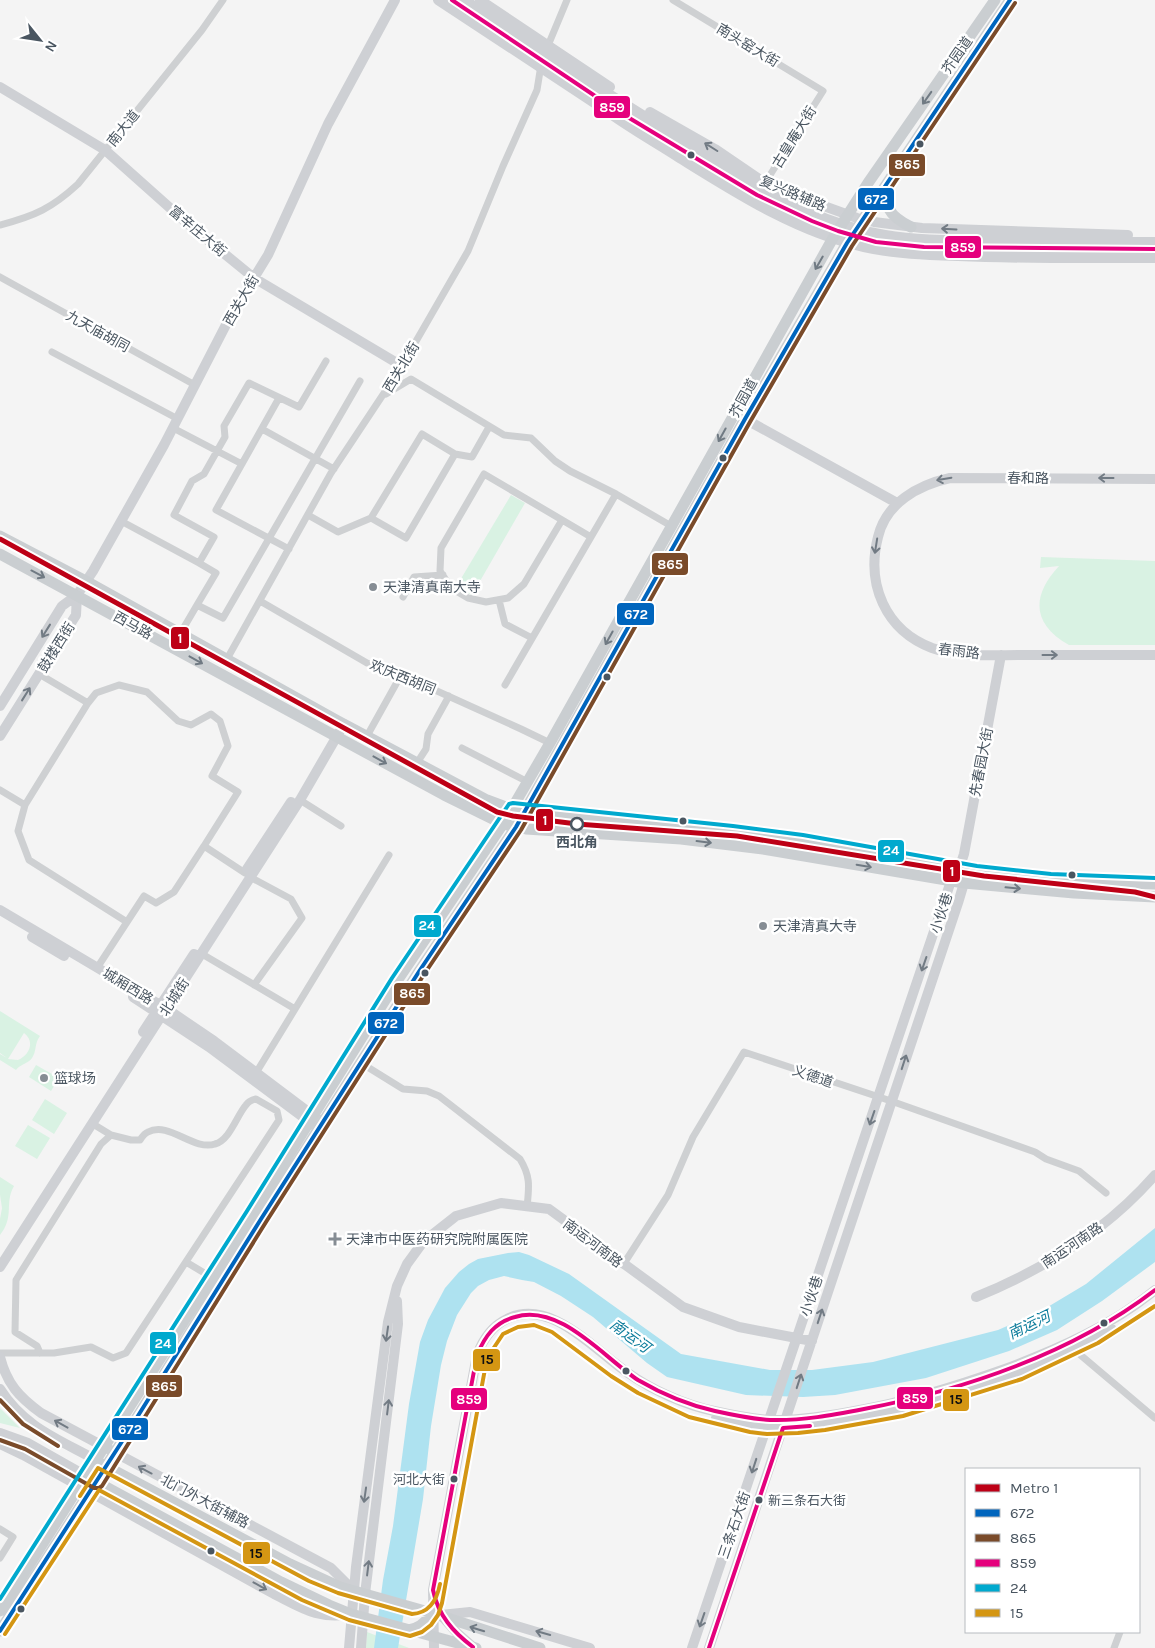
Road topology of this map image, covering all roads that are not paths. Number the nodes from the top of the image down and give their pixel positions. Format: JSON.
{"nodes":[{"id":1,"x":223,"y":0,"type":"edge"},
{"id":2,"x":395,"y":0,"type":"edge"},
{"id":3,"x":438,"y":0,"type":"edge"},
{"id":4,"x":452,"y":0,"type":"edge"},
{"id":5,"x":480,"y":0,"type":"edge"},
{"id":6,"x":567,"y":0,"type":"edge"},
{"id":7,"x":673,"y":0,"type":"edge"},
{"id":8,"x":995,"y":0,"type":"edge"},
{"id":9,"x":1010,"y":0,"type":"edge"},
{"id":10,"x":464,"y":2,"type":"edge"},
{"id":11,"x":544,"y":57,"type":"junction"},
{"id":12,"x":0,"y":87,"type":"edge"},
{"id":13,"x":822,"y":91,"type":"joint"},
{"id":14,"x":105,"y":150,"type":"junction"},
{"id":15,"x":894,"y":172,"type":"junction"},
{"id":16,"x":765,"y":183,"type":"junction"},
{"id":17,"x":751,"y":191,"type":"junction"},
{"id":18,"x":767,"y":210,"type":"junction"},
{"id":19,"x":0,"y":225,"type":"edge"},
{"id":20,"x":840,"y":227,"type":"junction"},
{"id":21,"x":911,"y":227,"type":"junction"},
{"id":22,"x":985,"y":231,"type":"junction"},
{"id":23,"x":854,"y":232,"type":"junction"},
{"id":24,"x":1155,"y":235,"type":"edge"},
{"id":25,"x":1024,"y":241,"type":"junction"},
{"id":26,"x":1155,"y":242,"type":"edge"},
{"id":27,"x":1155,"y":250,"type":"edge"},
{"id":28,"x":1155,"y":258,"type":"edge"},
{"id":29,"x":0,"y":277,"type":"edge"},
{"id":30,"x":254,"y":278,"type":"junction"},
{"id":31,"x":52,"y":352,"type":"dead end"},
{"id":32,"x":326,"y":360,"type":"dead end"},
{"id":33,"x":402,"y":366,"type":"junction"},
{"id":34,"x":360,"y":381,"type":"dead end"},
{"id":35,"x":195,"y":385,"type":"junction"},
{"id":36,"x":383,"y":396,"type":"junction"},
{"id":37,"x":279,"y":398,"type":"junction"},
{"id":38,"x":745,"y":419,"type":"junction"},
{"id":39,"x":175,"y":424,"type":"junction"},
{"id":40,"x":489,"y":427,"type":"junction"},
{"id":41,"x":262,"y":429,"type":"junction"},
{"id":42,"x":217,"y":451,"type":"junction"},
{"id":43,"x":455,"y":454,"type":"junction"},
{"id":44,"x":314,"y":458,"type":"junction"},
{"id":45,"x":242,"y":464,"type":"junction"},
{"id":46,"x":334,"y":469,"type":"junction"},
{"id":47,"x":1155,"y":479,"type":"edge"},
{"id":48,"x":616,"y":494,"type":"junction"},
{"id":49,"x":897,"y":504,"type":"junction"},
{"id":50,"x":308,"y":515,"type":"junction"},
{"id":51,"x":371,"y":518,"type":"junction"},
{"id":52,"x":562,"y":520,"type":"junction"},
{"id":53,"x":122,"y":521,"type":"junction"},
{"id":54,"x":677,"y":529,"type":"junction"},
{"id":55,"x":0,"y":536,"type":"edge"},
{"id":56,"x":590,"y":537,"type":"junction"},
{"id":57,"x":268,"y":538,"type":"junction"},
{"id":58,"x":289,"y":550,"type":"junction"},
{"id":59,"x":0,"y":554,"type":"edge"},
{"id":60,"x":199,"y":563,"type":"junction"},
{"id":61,"x":443,"y":575,"type":"junction"},
{"id":62,"x":86,"y":581,"type":"junction"},
{"id":63,"x":77,"y":595,"type":"junction"},
{"id":64,"x":403,"y":597,"type":"dead end"},
{"id":65,"x":499,"y":600,"type":"junction"},
{"id":66,"x":260,"y":601,"type":"junction"},
{"id":67,"x":197,"y":605,"type":"junction"},
{"id":68,"x":180,"y":634,"type":"junction"},
{"id":69,"x":532,"y":638,"type":"junction"},
{"id":70,"x":1001,"y":655,"type":"junction"},
{"id":71,"x":1155,"y":655,"type":"edge"},
{"id":72,"x":227,"y":659,"type":"junction"},
{"id":73,"x":38,"y":674,"type":"junction"},
{"id":74,"x":400,"y":675,"type":"junction"},
{"id":75,"x":505,"y":685,"type":"dead end"},
{"id":76,"x":449,"y":696,"type":"junction"},
{"id":77,"x":88,"y":704,"type":"junction"},
{"id":78,"x":0,"y":706,"type":"edge"},
{"id":79,"x":341,"y":723,"type":"junction"},
{"id":80,"x":334,"y":735,"type":"junction"},
{"id":81,"x":0,"y":736,"type":"edge"},
{"id":82,"x":367,"y":736,"type":"junction"},
{"id":83,"x":550,"y":744,"type":"junction"},
{"id":84,"x":462,"y":748,"type":"dead end"},
{"id":85,"x":417,"y":763,"type":"junction"},
{"id":86,"x":528,"y":782,"type":"junction"},
{"id":87,"x":0,"y":790,"type":"edge"},
{"id":88,"x":300,"y":800,"type":"junction"},
{"id":89,"x":25,"y":805,"type":"junction"},
{"id":90,"x":512,"y":809,"type":"junction"},
{"id":91,"x":526,"y":811,"type":"junction"},
{"id":92,"x":503,"y":824,"type":"junction"},
{"id":93,"x":342,"y":826,"type":"dead end"},
{"id":94,"x":516,"y":827,"type":"junction"},
{"id":95,"x":204,"y":846,"type":"junction"},
{"id":96,"x":389,"y":855,"type":"dead end"},
{"id":97,"x":959,"y":869,"type":"junction"},
{"id":98,"x":247,"y":875,"type":"junction"},
{"id":99,"x":951,"y":881,"type":"junction"},
{"id":100,"x":964,"y":883,"type":"junction"},
{"id":101,"x":1131,"y":884,"type":"junction"},
{"id":102,"x":1155,"y":884,"type":"edge"},
{"id":103,"x":1130,"y":896,"type":"junction"},
{"id":104,"x":1155,"y":897,"type":"edge"},
{"id":105,"x":0,"y":910,"type":"edge"},
{"id":106,"x":0,"y":918,"type":"edge"},
{"id":107,"x":127,"y":922,"type":"junction"},
{"id":108,"x":202,"y":954,"type":"junction"},
{"id":109,"x":97,"y":968,"type":"junction"},
{"id":110,"x":254,"y":985,"type":"junction"},
{"id":111,"x":162,"y":1010,"type":"junction"},
{"id":112,"x":295,"y":1010,"type":"junction"},
{"id":113,"x":361,"y":1063,"type":"junction"},
{"id":114,"x":256,"y":1073,"type":"junction"},
{"id":115,"x":878,"y":1098,"type":"junction"},
{"id":116,"x":890,"y":1101,"type":"junction"},
{"id":117,"x":311,"y":1119,"type":"junction"},
{"id":118,"x":92,"y":1124,"type":"junction"},
{"id":119,"x":322,"y":1126,"type":"junction"},
{"id":120,"x":111,"y":1135,"type":"junction"},
{"id":121,"x":1155,"y":1175,"type":"edge"},
{"id":122,"x":1106,"y":1193,"type":"dead end"},
{"id":123,"x":528,"y":1207,"type":"junction"},
{"id":124,"x":0,"y":1256,"type":"edge"},
{"id":125,"x":186,"y":1262,"type":"junction"},
{"id":126,"x":623,"y":1265,"type":"junction"},
{"id":127,"x":0,"y":1267,"type":"edge"},
{"id":128,"x":211,"y":1277,"type":"junction"},
{"id":129,"x":397,"y":1286,"type":"junction"},
{"id":130,"x":1155,"y":1290,"type":"edge"},
{"id":131,"x":976,"y":1297,"type":"dead end"},
{"id":132,"x":1155,"y":1298,"type":"edge"},
{"id":133,"x":796,"y":1338,"type":"junction"},
{"id":134,"x":812,"y":1340,"type":"junction"},
{"id":135,"x":1071,"y":1346,"type":"junction"},
{"id":136,"x":40,"y":1353,"type":"junction"},
{"id":137,"x":0,"y":1354,"type":"edge"},
{"id":138,"x":0,"y":1357,"type":"edge"},
{"id":139,"x":0,"y":1389,"type":"edge"},
{"id":140,"x":792,"y":1400,"type":"joint"},
{"id":141,"x":775,"y":1401,"type":"joint"},
{"id":142,"x":1155,"y":1418,"type":"edge"},
{"id":143,"x":768,"y":1424,"type":"junction"},
{"id":144,"x":785,"y":1424,"type":"junction"},
{"id":145,"x":0,"y":1433,"type":"edge"},
{"id":146,"x":0,"y":1444,"type":"edge"},
{"id":147,"x":104,"y":1448,"type":"junction"},
{"id":148,"x":115,"y":1453,"type":"junction"},
{"id":149,"x":96,"y":1460,"type":"junction"},
{"id":150,"x":106,"y":1466,"type":"junction"},
{"id":151,"x":83,"y":1481,"type":"junction"},
{"id":152,"x":97,"y":1482,"type":"junction"},
{"id":153,"x":90,"y":1492,"type":"junction"},
{"id":154,"x":0,"y":1530,"type":"edge"},
{"id":155,"x":0,"y":1558,"type":"edge"},
{"id":156,"x":353,"y":1590,"type":"junction"},
{"id":157,"x":436,"y":1591,"type":"junction"},
{"id":158,"x":370,"y":1596,"type":"junction"},
{"id":159,"x":414,"y":1608,"type":"junction"},
{"id":160,"x":0,"y":1610,"type":"edge"},
{"id":161,"x":438,"y":1613,"type":"junction"},
{"id":162,"x":361,"y":1616,"type":"junction"},
{"id":163,"x":408,"y":1630,"type":"junction"},
{"id":164,"x":0,"y":1631,"type":"edge"},
{"id":165,"x":1120,"y":1633,"type":"edge"},
{"id":166,"x":437,"y":1643,"type":"edge"},
{"id":167,"x":349,"y":1648,"type":"edge"},
{"id":168,"x":361,"y":1648,"type":"edge"},
{"id":169,"x":449,"y":1648,"type":"edge"},
{"id":170,"x":475,"y":1648,"type":"edge"},
{"id":171,"x":540,"y":1648,"type":"edge"},
{"id":172,"x":590,"y":1648,"type":"edge"},
{"id":173,"x":692,"y":1648,"type":"edge"},
{"id":174,"x":709,"y":1648,"type":"edge"},
{"id":175,"x":1114,"y":1648,"type":"edge"}],
"edges":[{"from":1,"to":14,"type":"street","name":"南大道"},
{"from":2,"to":30,"type":"street","name":"西关大街"},
{"from":3,"to":11,"type":"street","name":"复兴路辅路"},
{"from":4,"to":10,"type":"street"},
{"from":5,"to":11,"type":"street","name":"复兴路辅路"},
{"from":6,"to":11,"type":"street","name":"西关北街"},
{"from":7,"to":13,"type":"street","name":"南头窑大街"},
{"from":8,"to":20,"type":"main road","name":"芥园道","one_way":true},
{"from":9,"to":15,"type":"main road","name":"芥园道"},
{"from":10,"to":11,"type":"street"},
{"from":16,"to":11,"type":"street","name":"复兴路辅路","one_way":true},
{"from":11,"to":17,"type":"street"},
{"from":11,"to":18,"type":"street","name":"复兴路辅路"},
{"from":11,"to":20,"type":"street"},
{"from":11,"to":33,"type":"street","name":"西关北街"},
{"from":12,"to":14,"type":"street","name":"富辛庄大街"},
{"from":13,"to":16,"type":"street","name":"古皇庵大街"},
{"from":14,"to":19,"type":"street","name":"南大道"},
{"from":14,"to":30,"type":"street","name":"富辛庄大街"},
{"from":15,"to":21,"type":"main road"},
{"from":15,"to":23,"type":"main road","name":"芥园道"},
{"from":16,"to":20,"type":"street","name":"复兴路辅路"},
{"from":17,"to":18,"type":"street"},
{"from":17,"to":20,"type":"street"},
{"from":18,"to":20,"type":"street","name":"复兴路辅路"},
{"from":20,"to":23,"type":"street"},
{"from":20,"to":23,"type":"street","name":"复兴路辅路"},
{"from":20,"to":54,"type":"main road","name":"芥园道","one_way":true},
{"from":22,"to":21,"type":"street","name":"复兴路辅路","one_way":true},
{"from":21,"to":23,"type":"street","name":"复兴路辅路"},
{"from":22,"to":24,"type":"street","name":"复兴路辅路"},
{"from":22,"to":25,"type":"street"},
{"from":23,"to":25,"type":"street"},
{"from":23,"to":27,"type":"street"},
{"from":23,"to":28,"type":"street","name":"复兴路辅路"},
{"from":23,"to":38,"type":"main road","name":"芥园道"},
{"from":25,"to":26,"type":"street"},
{"from":29,"to":35,"type":"street","name":"九天庙胡同"},
{"from":30,"to":33,"type":"street","name":"富辛庄大街"},
{"from":30,"to":35,"type":"street","name":"西关大街"},
{"from":31,"to":39,"type":"street"},
{"from":32,"to":37,"type":"street"},
{"from":33,"to":36,"type":"street","name":"西关北街"},
{"from":34,"to":44,"type":"street"},
{"from":35,"to":39,"type":"street","name":"西关大街"},
{"from":36,"to":40,"type":"street"},
{"from":36,"to":46,"type":"street","name":"西关北街"},
{"from":37,"to":41,"type":"street"},
{"from":37,"to":42,"type":"street"},
{"from":38,"to":49,"type":"street"},
{"from":38,"to":54,"type":"main road","name":"芥园道"},
{"from":39,"to":42,"type":"street"},
{"from":39,"to":53,"type":"street","name":"西关大街"},
{"from":40,"to":43,"type":"street"},
{"from":40,"to":48,"type":"street"},
{"from":41,"to":44,"type":"street"},
{"from":41,"to":45,"type":"street"},
{"from":42,"to":45,"type":"street"},
{"from":42,"to":60,"type":"street"},
{"from":43,"to":51,"type":"street"},
{"from":43,"to":51,"type":"street"},
{"from":44,"to":46,"type":"street"},
{"from":44,"to":57,"type":"street"},
{"from":45,"to":57,"type":"street"},
{"from":46,"to":50,"type":"street","name":"西关北街"},
{"from":47,"to":49,"type":"street","name":"春和路","one_way":true},
{"from":48,"to":54,"type":"street"},
{"from":48,"to":56,"type":"street"},
{"from":49,"to":70,"type":"street","name":"春雨路","one_way":true},
{"from":50,"to":51,"type":"street"},
{"from":50,"to":58,"type":"street","name":"西关北街"},
{"from":52,"to":56,"type":"street"},
{"from":52,"to":61,"type":"street"},
{"from":52,"to":65,"type":"street"},
{"from":53,"to":60,"type":"street"},
{"from":53,"to":62,"type":"street","name":"西关大街"},
{"from":54,"to":83,"type":"main road","name":"芥园道","one_way":true},
{"from":54,"to":91,"type":"main road","name":"芥园道"},
{"from":55,"to":62,"type":"main road","name":"西马路"},
{"from":56,"to":69,"type":"street"},
{"from":57,"to":58,"type":"street"},
{"from":57,"to":67,"type":"street"},
{"from":58,"to":66,"type":"street","name":"西关北街"},
{"from":59,"to":63,"type":"main road","name":"西马路","one_way":true},
{"from":60,"to":67,"type":"street"},
{"from":61,"to":64,"type":"street"},
{"from":61,"to":65,"type":"street"},
{"from":62,"to":63,"type":"street","name":"西关大街"},
{"from":62,"to":68,"type":"main road","name":"西马路"},
{"from":63,"to":73,"type":"street","name":"鼓楼西街"},
{"from":63,"to":78,"type":"street","name":"鼓楼西街","one_way":true},
{"from":63,"to":80,"type":"main road","name":"西马路","one_way":true},
{"from":65,"to":69,"type":"street"},
{"from":66,"to":72,"type":"street","name":"西关北街"},
{"from":66,"to":74,"type":"street","name":"欢庆西胡同"},
{"from":67,"to":68,"type":"street"},
{"from":68,"to":72,"type":"main road","name":"西马路"},
{"from":69,"to":75,"type":"street"},
{"from":70,"to":71,"type":"street","name":"春雨路","one_way":true},
{"from":70,"to":97,"type":"street","name":"先春园大街"},
{"from":72,"to":79,"type":"main road","name":"西马路"},
{"from":73,"to":77,"type":"street"},
{"from":81,"to":73,"type":"street","name":"鼓楼西街","one_way":true},
{"from":74,"to":76,"type":"street","name":"欢庆西胡同"},
{"from":74,"to":82,"type":"street"},
{"from":76,"to":83,"type":"street","name":"欢庆西胡同"},
{"from":76,"to":85,"type":"street"},
{"from":77,"to":89,"type":"street"},
{"from":77,"to":95,"type":"street"},
{"from":79,"to":80,"type":"street","name":"北城街"},
{"from":79,"to":82,"type":"main road","name":"西马路"},
{"from":80,"to":88,"type":"street","name":"北城街"},
{"from":80,"to":92,"type":"main road","name":"西马路","one_way":true},
{"from":80,"to":98,"type":"street","name":"北城街"},
{"from":82,"to":85,"type":"main road","name":"西马路"},
{"from":83,"to":86,"type":"main road","name":"芥园道"},
{"from":84,"to":86,"type":"street"},
{"from":85,"to":90,"type":"main road","name":"西马路"},
{"from":86,"to":90,"type":"main road","name":"芥园道"},
{"from":87,"to":89,"type":"street"},
{"from":88,"to":93,"type":"street"},
{"from":88,"to":98,"type":"street","name":"北城街"},
{"from":89,"to":107,"type":"street"},
{"from":90,"to":91,"type":"main road","name":"西马路"},
{"from":90,"to":92,"type":"main road","name":"芥园道"},
{"from":91,"to":94,"type":"main road","name":"芥园道"},
{"from":91,"to":97,"type":"main road","name":"西马路"},
{"from":92,"to":94,"type":"main road","name":"西马路"},
{"from":92,"to":117,"type":"main road","name":"芥园道"},
{"from":94,"to":99,"type":"main road","name":"西马路","one_way":true},
{"from":94,"to":113,"type":"main road","name":"芥园道"},
{"from":95,"to":98,"type":"street"},
{"from":95,"to":107,"type":"street"},
{"from":96,"to":112,"type":"street"},
{"from":97,"to":99,"type":"street","name":"小伙巷"},
{"from":97,"to":100,"type":"street","name":"小伙巷"},
{"from":97,"to":101,"type":"main road","name":"西马路"},
{"from":98,"to":108,"type":"street","name":"北城街"},
{"from":98,"to":110,"type":"street"},
{"from":98,"to":111,"type":"street","name":"北城街"},
{"from":99,"to":100,"type":"main road","name":"西马路"},
{"from":99,"to":115,"type":"street","name":"小伙巷","one_way":true},
{"from":100,"to":103,"type":"main road","name":"西马路","one_way":true},
{"from":116,"to":100,"type":"street","name":"小伙巷","one_way":true},
{"from":101,"to":102,"type":"main road","name":"西马路"},
{"from":101,"to":103,"type":"main road"},
{"from":103,"to":104,"type":"main road","name":"西马路"},
{"from":105,"to":109,"type":"street","name":"城厢西路"},
{"from":106,"to":111,"type":"street","name":"城厢西路"},
{"from":107,"to":109,"type":"street"},
{"from":108,"to":110,"type":"street"},
{"from":108,"to":111,"type":"street","name":"北城街"},
{"from":109,"to":111,"type":"street","name":"城厢西路"},
{"from":110,"to":112,"type":"street"},
{"from":111,"to":114,"type":"street","name":"城厢西路"},
{"from":111,"to":117,"type":"street","name":"城厢西路"},
{"from":111,"to":118,"type":"street","name":"北城街"},
{"from":111,"to":124,"type":"street","name":"北城街"},
{"from":112,"to":114,"type":"street"},
{"from":113,"to":119,"type":"main road","name":"芥园道"},
{"from":113,"to":123,"type":"street"},
{"from":114,"to":117,"type":"street","name":"城厢西路"},
{"from":115,"to":116,"type":"street","name":"义德道"},
{"from":115,"to":126,"type":"street","name":"义德道"},
{"from":115,"to":133,"type":"street","name":"小伙巷","one_way":true},
{"from":116,"to":122,"type":"street","name":"义德道"},
{"from":134,"to":116,"type":"street","name":"小伙巷","one_way":true},
{"from":117,"to":119,"type":"street","name":"城厢西路"},
{"from":117,"to":128,"type":"main road","name":"芥园道"},
{"from":118,"to":120,"type":"street"},
{"from":118,"to":127,"type":"street","name":"北城街"},
{"from":119,"to":148,"type":"main road","name":"芥园道"},
{"from":120,"to":125,"type":"street"},
{"from":120,"to":136,"type":"street"},
{"from":121,"to":131,"type":"street","name":"南运河南路"},
{"from":123,"to":126,"type":"street","name":"南运河南路"},
{"from":123,"to":129,"type":"street","name":"南运河南路"},
{"from":125,"to":128,"type":"street"},
{"from":125,"to":136,"type":"street"},
{"from":126,"to":133,"type":"street","name":"南运河南路"},
{"from":128,"to":147,"type":"main road","name":"芥园道"},
{"from":129,"to":156,"type":"street","name":"南运河南路","one_way":true},
{"from":158,"to":129,"type":"street","name":"南运河南路","one_way":true},
{"from":130,"to":135,"type":"street"},
{"from":132,"to":135,"type":"street"},
{"from":133,"to":134,"type":"street","name":"南运河南路"},
{"from":133,"to":141,"type":"street","name":"小伙巷"},
{"from":140,"to":134,"type":"street","name":"小伙巷","one_way":true},
{"from":135,"to":142,"type":"street"},
{"from":135,"to":144,"type":"street"},
{"from":136,"to":137,"type":"street"},
{"from":147,"to":138,"type":"street","name":"北门外大街辅路","one_way":true},
{"from":139,"to":149,"type":"street"},
{"from":140,"to":144,"type":"street","name":"三条石大街"},
{"from":141,"to":143,"type":"street","name":"三条石大街"},
{"from":143,"to":144,"type":"street"},
{"from":143,"to":157,"type":"street"},
{"from":143,"to":173,"type":"street","name":"三条石大街","one_way":true},
{"from":144,"to":174,"type":"street","name":"三条石大街"},
{"from":145,"to":151,"type":"street"},
{"from":146,"to":151,"type":"street"},
{"from":147,"to":148,"type":"street","name":"北门外大街辅路"},
{"from":147,"to":149,"type":"main road","name":"芥园道"},
{"from":148,"to":150,"type":"main road","name":"芥园道"},
{"from":156,"to":148,"type":"street","name":"北门外大街辅路","one_way":true},
{"from":149,"to":150,"type":"main road"},
{"from":149,"to":151,"type":"main road","name":"芥园道"},
{"from":150,"to":152,"type":"main road","name":"芥园道"},
{"from":150,"to":156,"type":"main road"},
{"from":151,"to":152,"type":"street"},
{"from":151,"to":153,"type":"street"},
{"from":151,"to":160,"type":"main road","name":"芥园道"},
{"from":152,"to":153,"type":"main road","name":"芥园道"},
{"from":152,"to":162,"type":"main road"},
{"from":153,"to":162,"type":"street","one_way":true},
{"from":153,"to":164,"type":"main road","name":"芥园道"},
{"from":154,"to":155,"type":"street"},
{"from":156,"to":158,"type":"main road"},
{"from":156,"to":162,"type":"street","name":"南运河南路"},
{"from":157,"to":159,"type":"street"},
{"from":157,"to":161,"type":"main road"},
{"from":158,"to":159,"type":"main road"},
{"from":158,"to":162,"type":"street","name":"南运河南路"},
{"from":159,"to":161,"type":"main road"},
{"from":161,"to":163,"type":"main road"},
{"from":161,"to":166,"type":"street"},
{"from":161,"to":170,"type":"street"},
{"from":171,"to":161,"type":"main road","one_way":true},
{"from":172,"to":161,"type":"street","one_way":true},
{"from":162,"to":163,"type":"main road"},
{"from":162,"to":167,"type":"street","name":"南运河南路"},
{"from":162,"to":168,"type":"street","name":"南运河南路"},
{"from":163,"to":166,"type":"main road"},
{"from":165,"to":175,"type":"street"},
{"from":166,"to":169,"type":"street"},
{"from":166,"to":170,"type":"main road"}]}
